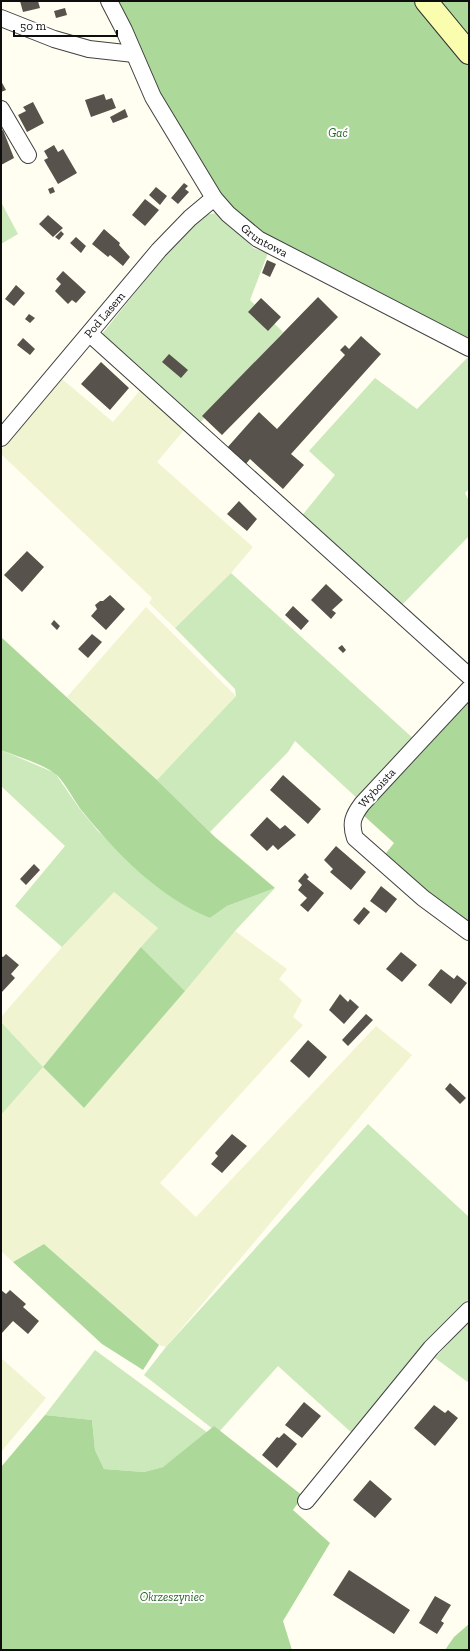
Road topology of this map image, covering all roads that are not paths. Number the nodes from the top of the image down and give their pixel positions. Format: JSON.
{"nodes":[{"id":1,"x":108,"y":1,"type":"edge"},
{"id":2,"x":426,"y":1,"type":"edge"},
{"id":3,"x":1,"y":18,"type":"edge"},
{"id":4,"x":469,"y":53,"type":"edge"},
{"id":5,"x":134,"y":54,"type":"junction"},
{"id":6,"x":1,"y":109,"type":"edge"},
{"id":7,"x":28,"y":155,"type":"dead end"},
{"id":8,"x":214,"y":198,"type":"junction"},
{"id":9,"x":90,"y":334,"type":"junction"},
{"id":10,"x":469,"y":348,"type":"edge"},
{"id":11,"x":1,"y":438,"type":"edge"},
{"id":12,"x":469,"y":676,"type":"edge"},
{"id":13,"x":469,"y":689,"type":"edge"},
{"id":14,"x":469,"y":932,"type":"edge"},
{"id":15,"x":469,"y":1310,"type":"edge"},
{"id":16,"x":306,"y":1501,"type":"dead end"}],
"edges":[{"from":1,"to":5,"type":"street","name":"Gruntowa"},
{"from":2,"to":4,"type":"main road"},
{"from":3,"to":5,"type":"street"},
{"from":5,"to":8,"type":"street","name":"Gruntowa"},
{"from":6,"to":7,"type":"street"},
{"from":8,"to":9,"type":"street","name":"Pod Lasem"},
{"from":8,"to":10,"type":"street","name":"Gruntowa"},
{"from":9,"to":11,"type":"street","name":"Pod Lasem"},
{"from":9,"to":12,"type":"street"},
{"from":13,"to":14,"type":"street","name":"Wyboista"},
{"from":15,"to":16,"type":"street"}]}
